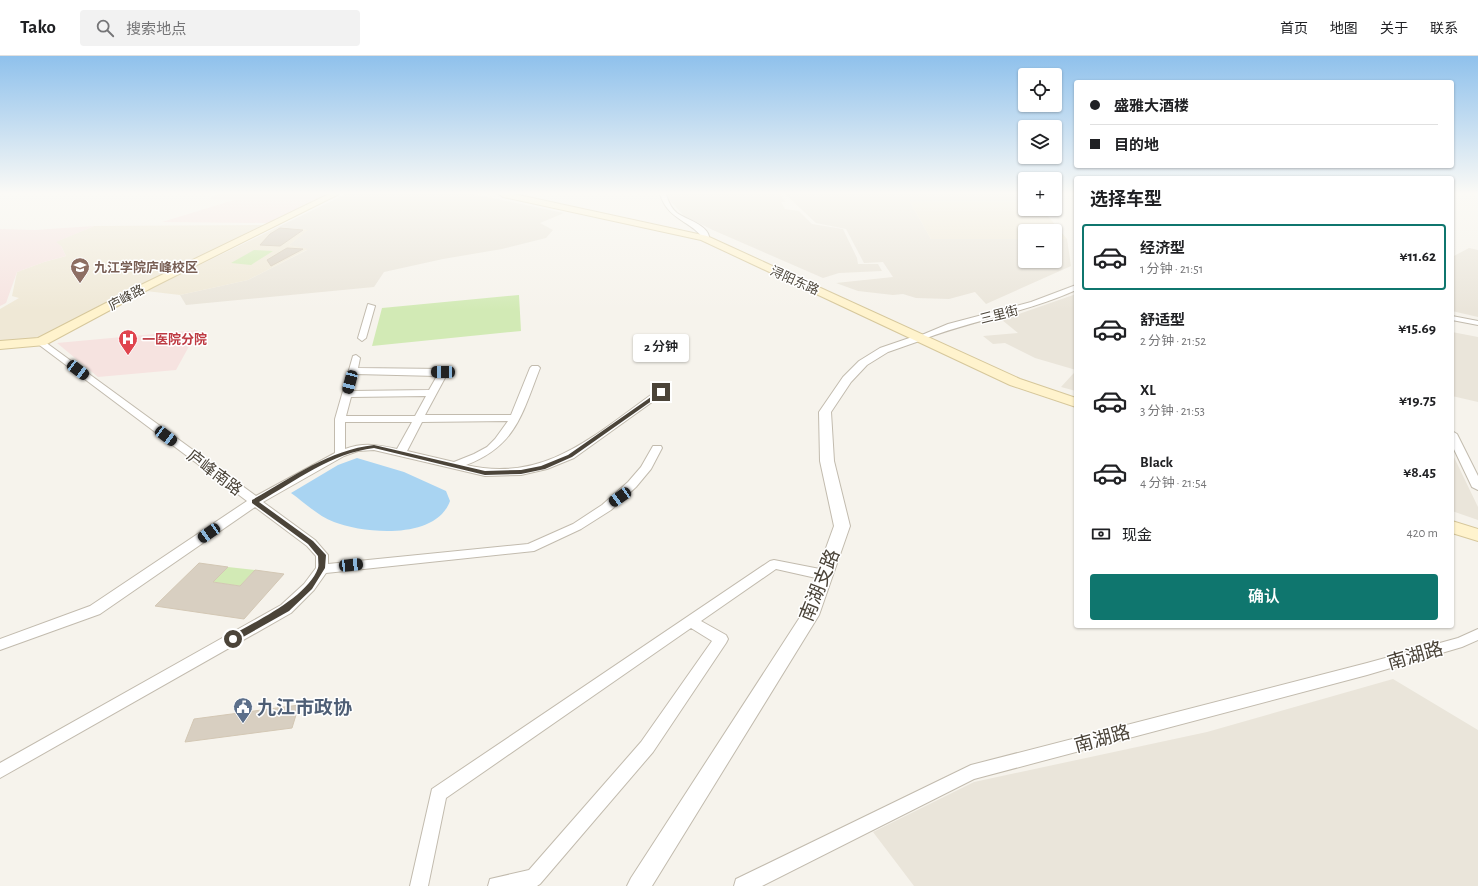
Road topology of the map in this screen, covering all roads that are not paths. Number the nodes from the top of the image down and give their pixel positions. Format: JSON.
{"nodes":[{"id":1,"x":255,"y":233,"type":"edge"},
{"id":2,"x":678,"y":233,"type":"edge"},
{"id":3,"x":704,"y":233,"type":"edge"},
{"id":4,"x":707,"y":240,"type":"junction"},
{"id":5,"x":1074,"y":288,"type":"edge"},
{"id":6,"x":371,"y":306,"type":"dead end"},
{"id":7,"x":1454,"y":318,"type":"edge"},
{"id":8,"x":1478,"y":323,"type":"edge"},
{"id":9,"x":921,"y":337,"type":"junction"},
{"id":10,"x":362,"y":338,"type":"dead end"},
{"id":11,"x":41,"y":342,"type":"junction"},
{"id":12,"x":0,"y":345,"type":"edge"},
{"id":13,"x":356,"y":358,"type":"dead end"},
{"id":14,"x":535,"y":368,"type":"dead end"},
{"id":15,"x":353,"y":371,"type":"junction"},
{"id":16,"x":661,"y":392,"type":"dead end"},
{"id":17,"x":432,"y":393,"type":"junction"},
{"id":18,"x":347,"y":394,"type":"junction"},
{"id":19,"x":1074,"y":402,"type":"edge"},
{"id":20,"x":419,"y":418,"type":"junction"},
{"id":21,"x":515,"y":418,"type":"junction"},
{"id":22,"x":340,"y":419,"type":"junction"},
{"id":23,"x":1454,"y":438,"type":"edge"},
{"id":24,"x":657,"y":448,"type":"dead end"},
{"id":25,"x":401,"y":452,"type":"junction"},
{"id":26,"x":340,"y":454,"type":"junction"},
{"id":27,"x":454,"y":466,"type":"junction"},
{"id":28,"x":1478,"y":487,"type":"edge"},
{"id":29,"x":254,"y":502,"type":"junction"},
{"id":30,"x":1454,"y":528,"type":"edge"},
{"id":31,"x":1478,"y":536,"type":"edge"},
{"id":32,"x":322,"y":568,"type":"junction"},
{"id":33,"x":825,"y":575,"type":"junction"},
{"id":34,"x":691,"y":621,"type":"junction"},
{"id":35,"x":1478,"y":634,"type":"edge"},
{"id":36,"x":0,"y":646,"type":"edge"},
{"id":37,"x":0,"y":771,"type":"edge"},
{"id":38,"x":419,"y":886,"type":"edge"},
{"id":39,"x":497,"y":886,"type":"edge"},
{"id":40,"x":639,"y":886,"type":"edge"},
{"id":41,"x":744,"y":886,"type":"edge"}],
"edges":[{"from":1,"to":11,"type":"main road","name":"庐峰路"},
{"from":2,"to":4,"type":"main road","name":"浔阳东路"},
{"from":3,"to":4,"type":"street"},
{"from":4,"to":9,"type":"main road","name":"浔阳东路"},
{"from":5,"to":9,"type":"street","name":"三里街"},
{"from":6,"to":10,"type":"street"},
{"from":7,"to":8,"type":"street"},
{"from":9,"to":19,"type":"main road","name":"浔阳东路"},
{"from":9,"to":33,"type":"street","name":"南湖支路"},
{"from":11,"to":12,"type":"main road","name":"庐峰路"},
{"from":11,"to":29,"type":"street","name":"庐峰南路"},
{"from":13,"to":15,"type":"street"},
{"from":14,"to":21,"type":"street"},
{"from":15,"to":17,"type":"street"},
{"from":15,"to":18,"type":"street"},
{"from":16,"to":27,"type":"street"},
{"from":17,"to":18,"type":"street"},
{"from":17,"to":20,"type":"street"},
{"from":18,"to":22,"type":"street"},
{"from":20,"to":21,"type":"street"},
{"from":20,"to":22,"type":"street"},
{"from":20,"to":25,"type":"street"},
{"from":21,"to":27,"type":"street"},
{"from":22,"to":26,"type":"street"},
{"from":23,"to":28,"type":"street"},
{"from":24,"to":32,"type":"street"},
{"from":25,"to":26,"type":"street"},
{"from":25,"to":27,"type":"street"},
{"from":26,"to":29,"type":"street"},
{"from":29,"to":32,"type":"street","name":"庐峰南路"},
{"from":29,"to":36,"type":"street"},
{"from":30,"to":31,"type":"main road"},
{"from":32,"to":37,"type":"street"},
{"from":33,"to":34,"type":"street"},
{"from":33,"to":40,"type":"street","name":"南湖支路"},
{"from":34,"to":38,"type":"street"},
{"from":34,"to":39,"type":"street"},
{"from":35,"to":41,"type":"street","name":"南湖路"}]}
